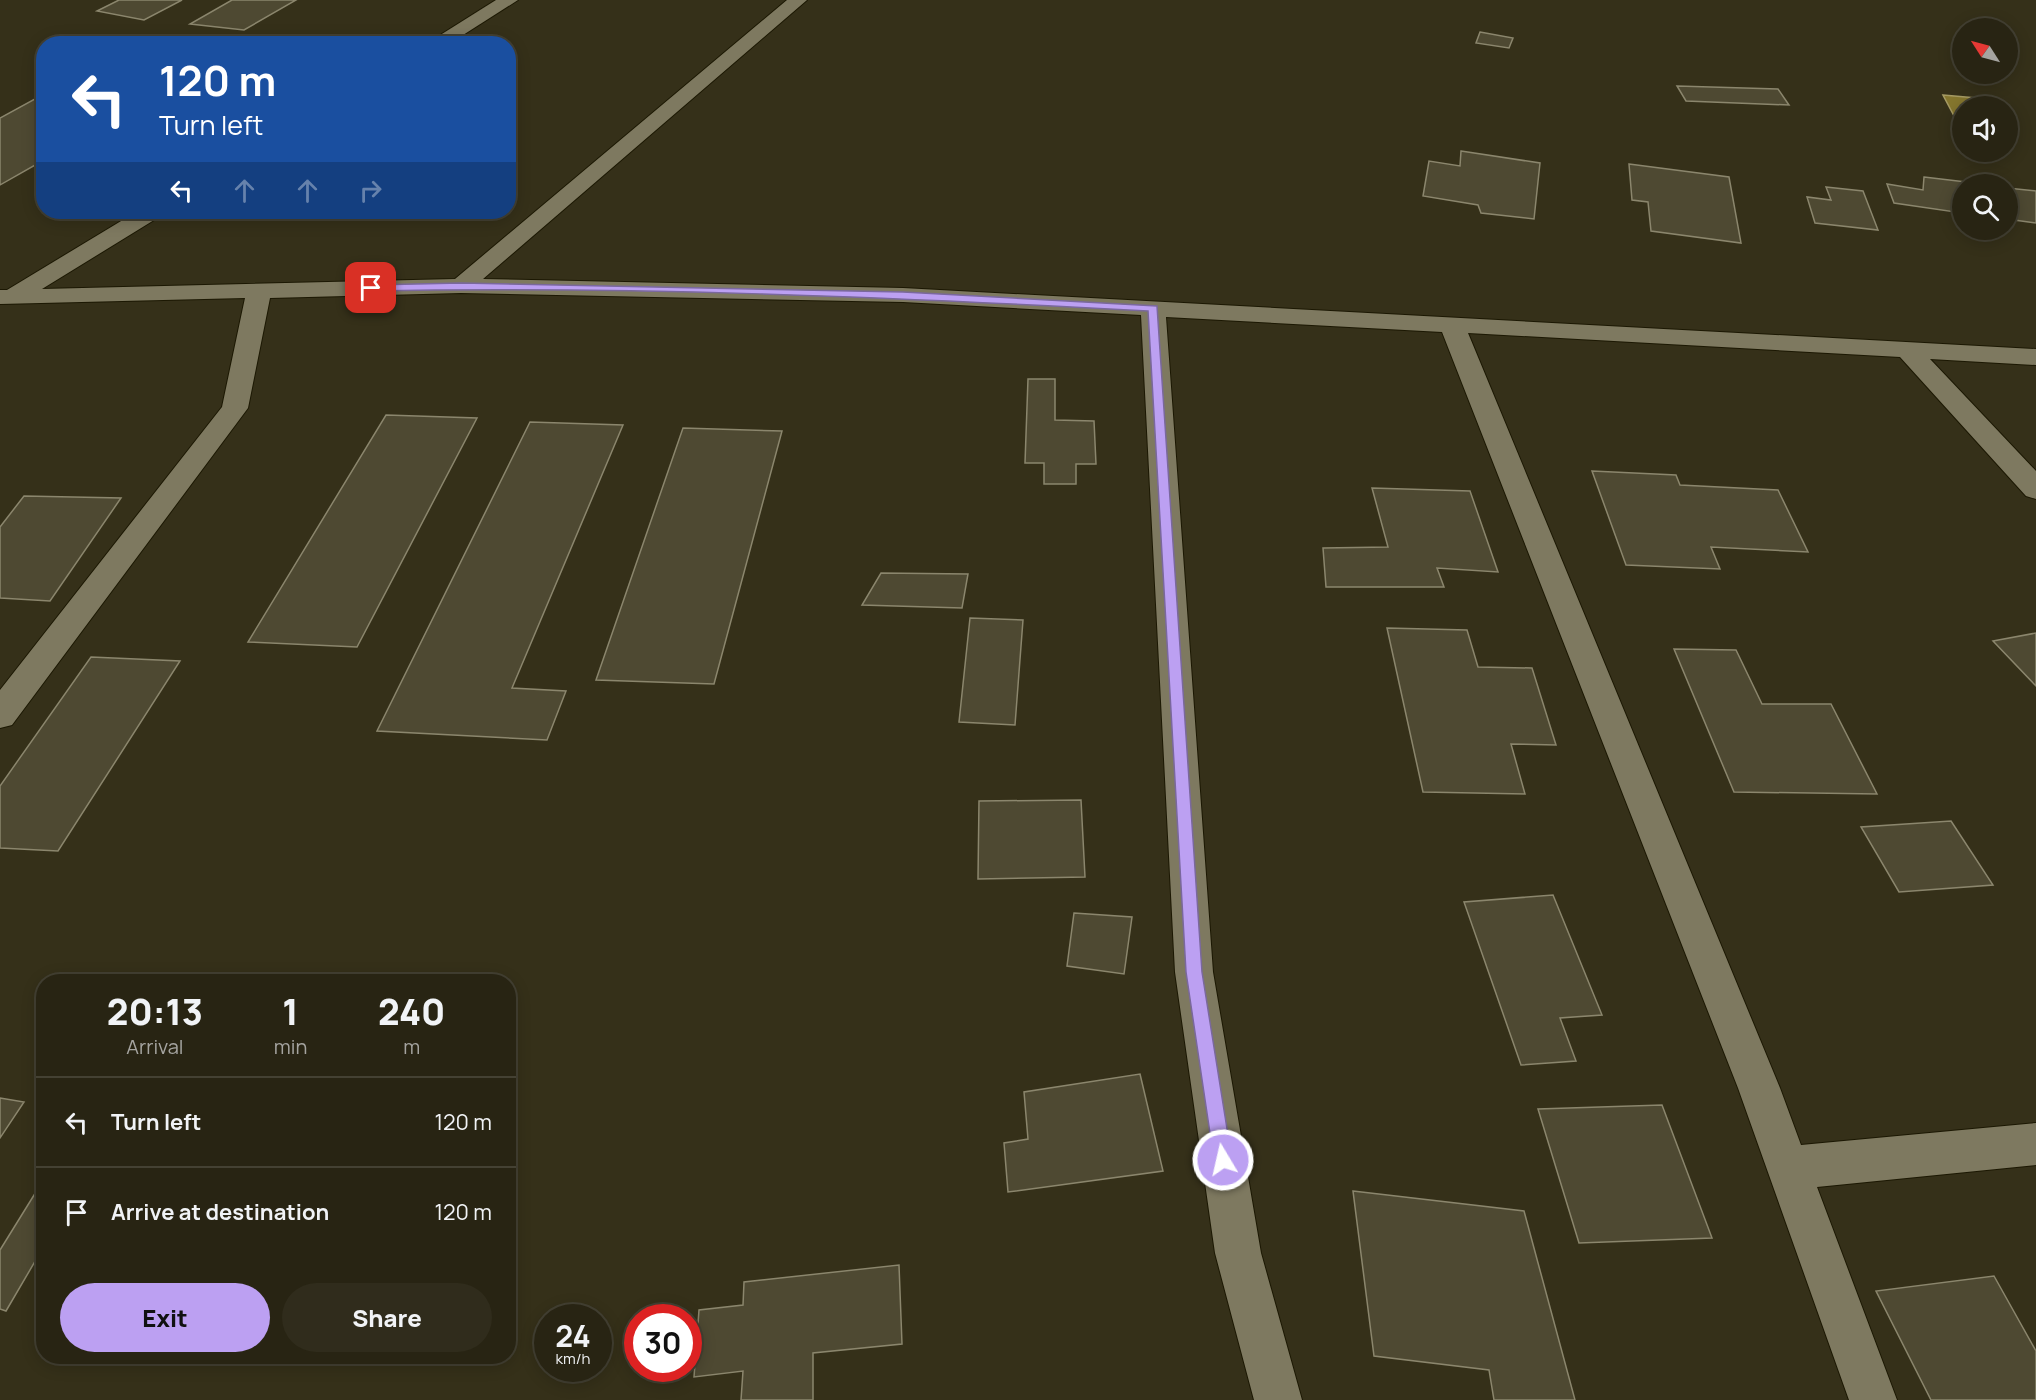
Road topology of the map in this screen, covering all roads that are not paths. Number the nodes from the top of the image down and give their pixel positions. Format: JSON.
{"nodes":[{"id":1,"x":509,"y":0,"type":"edge"},
{"id":2,"x":798,"y":0,"type":"edge"},
{"id":3,"x":448,"y":36,"type":"edge"},
{"id":4,"x":139,"y":219,"type":"edge"},
{"id":5,"x":461,"y":286,"type":"junction"},
{"id":6,"x":259,"y":290,"type":"junction"},
{"id":7,"x":6,"y":297,"type":"edge"},
{"id":8,"x":1153,"y":309,"type":"junction"},
{"id":9,"x":1452,"y":325,"type":"junction"},
{"id":10,"x":1907,"y":350,"type":"junction"},
{"id":11,"x":2036,"y":357,"type":"edge"},
{"id":12,"x":2036,"y":489,"type":"edge"},
{"id":13,"x":0,"y":715,"type":"edge"},
{"id":14,"x":2036,"y":1144,"type":"edge"},
{"id":15,"x":1788,"y":1168,"type":"junction"},
{"id":16,"x":1278,"y":1400,"type":"edge"},
{"id":17,"x":1873,"y":1400,"type":"edge"}],
"edges":[{"from":1,"to":3,"type":"street"},
{"from":2,"to":5,"type":"street"},
{"from":4,"to":7,"type":"street"},
{"from":5,"to":6,"type":"street"},
{"from":5,"to":8,"type":"street"},
{"from":6,"to":7,"type":"street"},
{"from":6,"to":13,"type":"street"},
{"from":8,"to":9,"type":"street"},
{"from":8,"to":16,"type":"street"},
{"from":9,"to":10,"type":"street"},
{"from":9,"to":15,"type":"street"},
{"from":10,"to":11,"type":"street"},
{"from":10,"to":12,"type":"street"},
{"from":14,"to":15,"type":"street"},
{"from":15,"to":17,"type":"street"}]}
